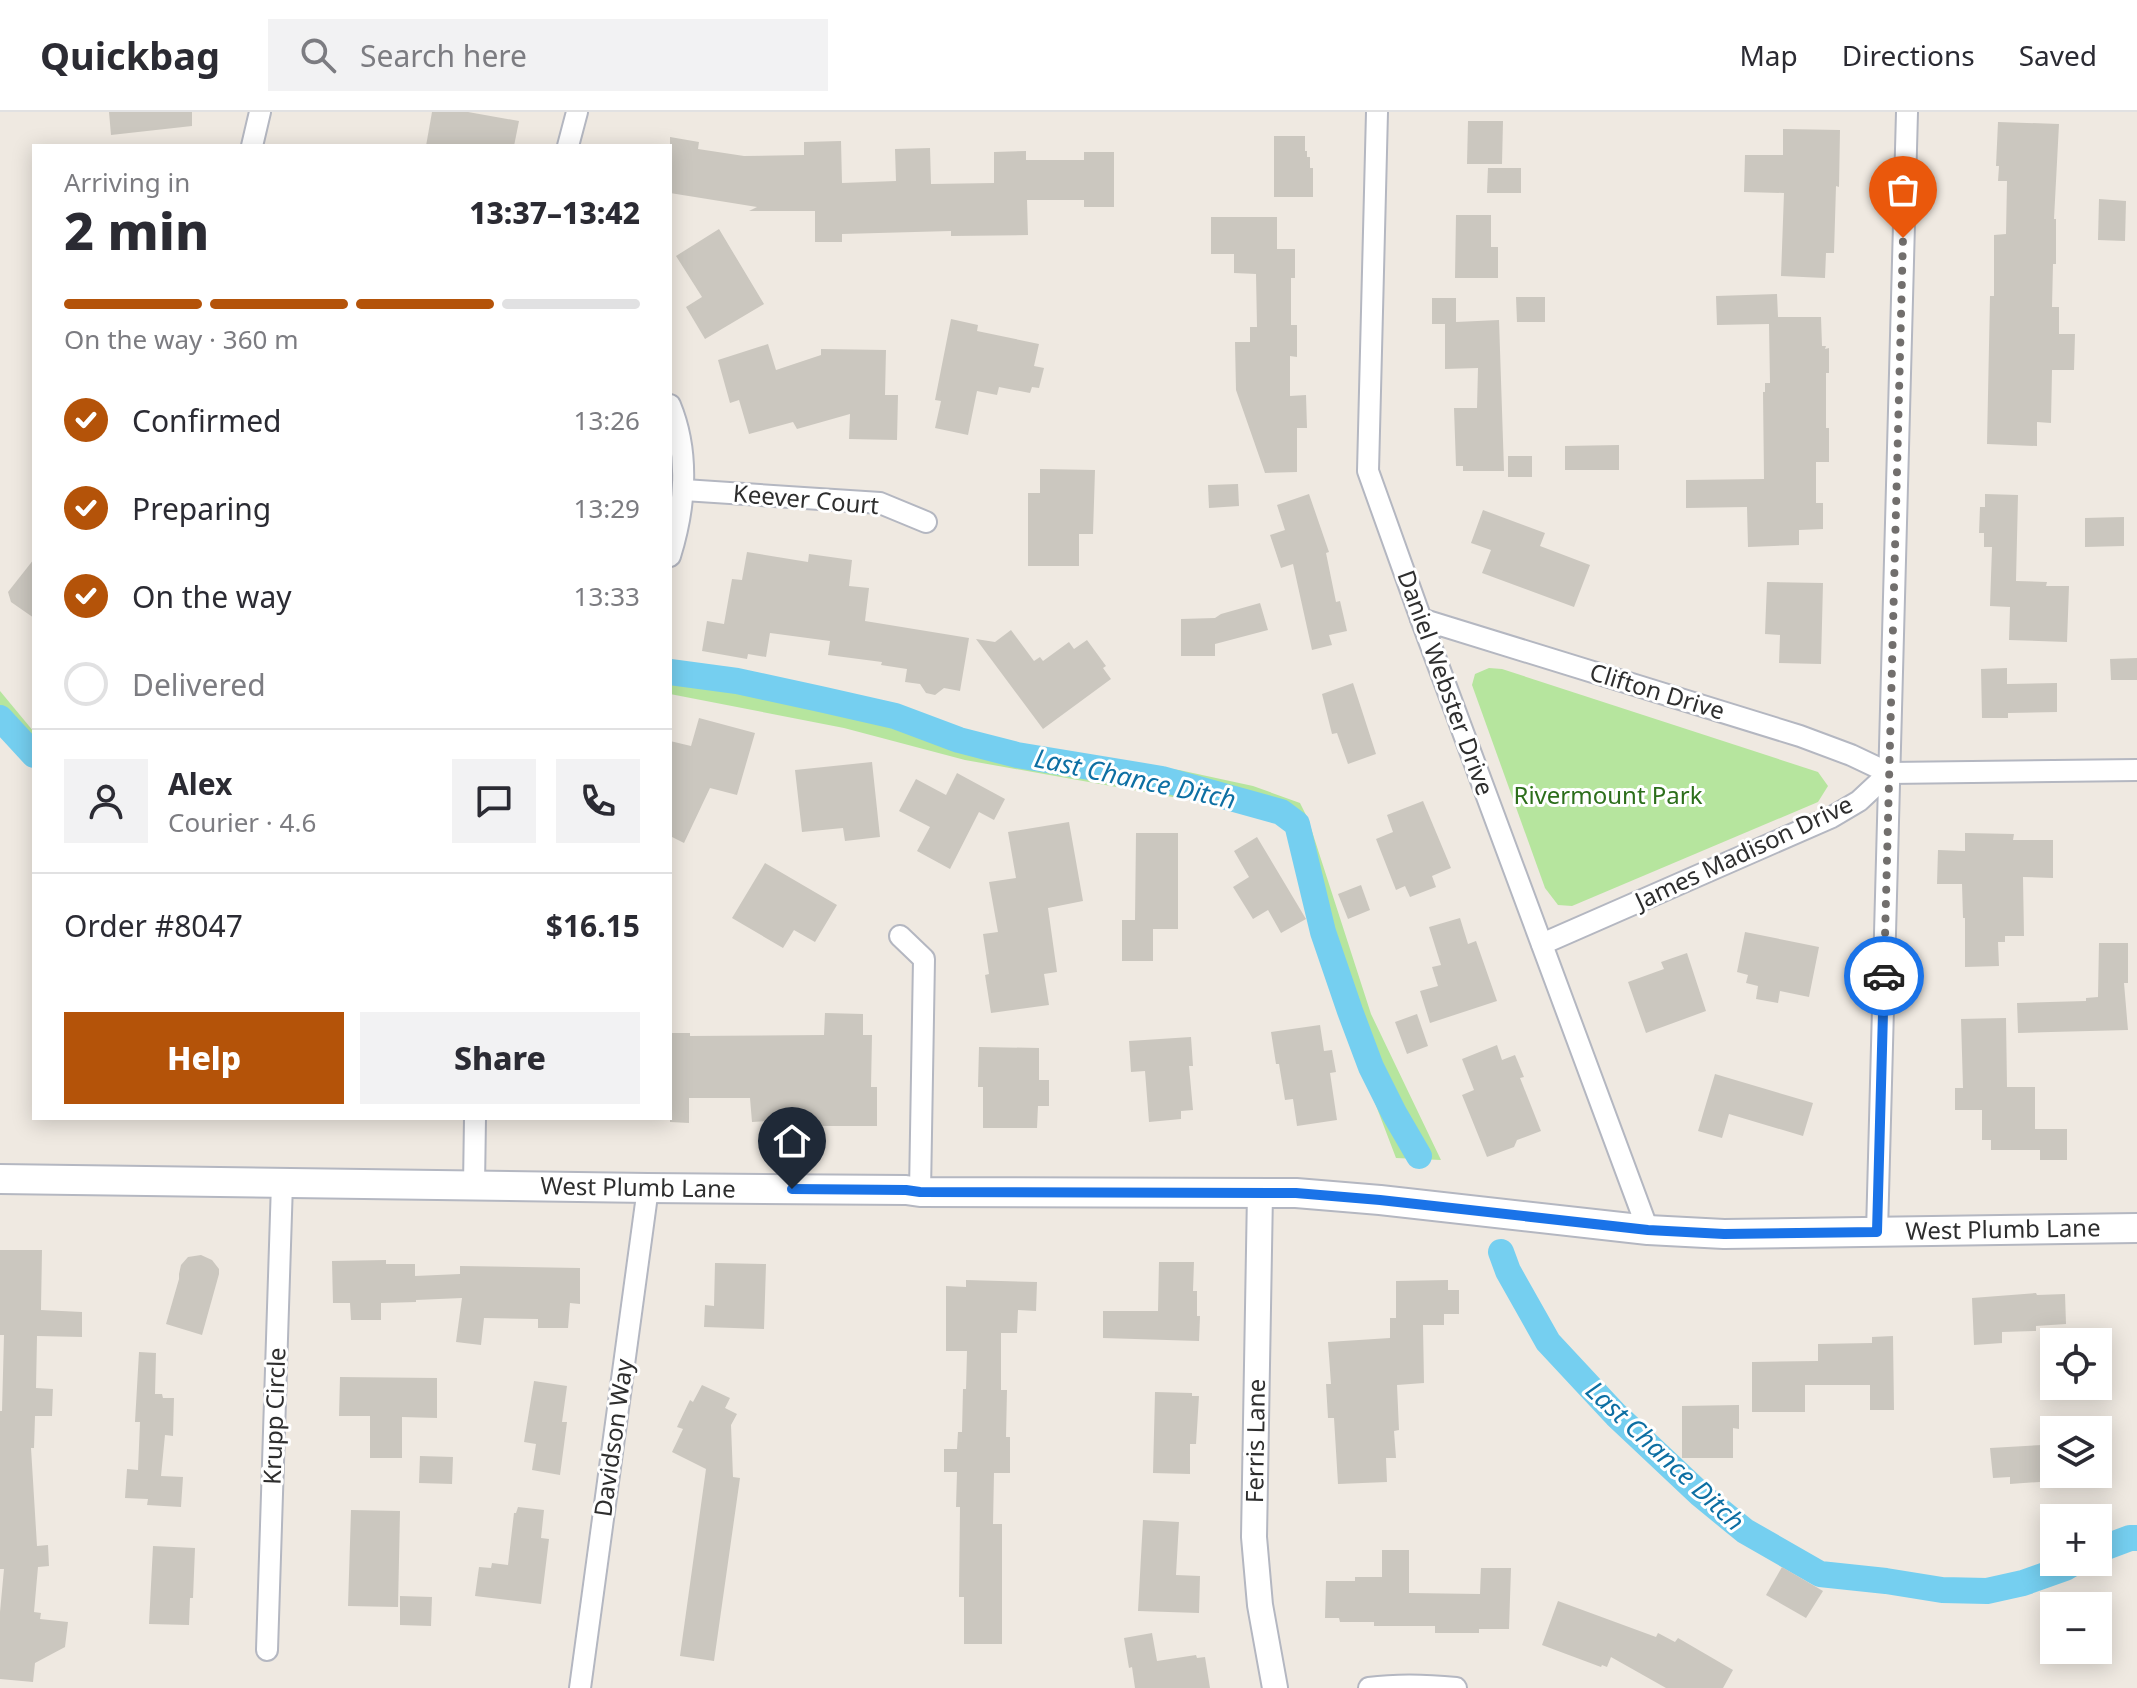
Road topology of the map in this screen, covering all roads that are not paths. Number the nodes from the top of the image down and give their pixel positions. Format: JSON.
{"nodes":[{"id":1,"x":260,"y":112,"type":"edge"},
{"id":2,"x":577,"y":112,"type":"edge"},
{"id":3,"x":1377,"y":112,"type":"edge"},
{"id":4,"x":1907,"y":112,"type":"edge"},
{"id":5,"x":252,"y":144,"type":"edge"},
{"id":6,"x":569,"y":144,"type":"edge"},
{"id":7,"x":672,"y":413,"type":"edge"},
{"id":8,"x":684,"y":490,"type":"junction"},
{"id":9,"x":926,"y":522,"type":"dead end"},
{"id":10,"x":672,"y":550,"type":"edge"},
{"id":11,"x":1421,"y":619,"type":"junction"},
{"id":12,"x":2137,"y":770,"type":"edge"},
{"id":13,"x":1889,"y":773,"type":"junction"},
{"id":14,"x":900,"y":936,"type":"dead end"},
{"id":15,"x":1542,"y":944,"type":"junction"},
{"id":16,"x":475,"y":1120,"type":"edge"},
{"id":17,"x":0,"y":1179,"type":"edge"},
{"id":18,"x":282,"y":1183,"type":"junction"},
{"id":19,"x":474,"y":1185,"type":"junction"},
{"id":20,"x":648,"y":1188,"type":"junction"},
{"id":21,"x":920,"y":1192,"type":"junction"},
{"id":22,"x":1260,"y":1193,"type":"junction"},
{"id":23,"x":2137,"y":1228,"type":"edge"},
{"id":24,"x":1648,"y":1230,"type":"junction"},
{"id":25,"x":1877,"y":1232,"type":"junction"},
{"id":26,"x":267,"y":1650,"type":"dead end"},
{"id":27,"x":580,"y":1688,"type":"edge"},
{"id":28,"x":1275,"y":1688,"type":"edge"},
{"id":29,"x":1369,"y":1688,"type":"edge"},
{"id":30,"x":1456,"y":1688,"type":"edge"}],
"edges":[{"from":1,"to":5,"type":"street"},
{"from":2,"to":6,"type":"street"},
{"from":3,"to":11,"type":"street","name":"Daniel Webster Drive"},
{"from":4,"to":13,"type":"street"},
{"from":7,"to":8,"type":"street"},
{"from":8,"to":9,"type":"street","name":"Keever Court"},
{"from":8,"to":10,"type":"street"},
{"from":11,"to":13,"type":"street","name":"Clifton Drive"},
{"from":11,"to":15,"type":"street","name":"Daniel Webster Drive"},
{"from":12,"to":13,"type":"street"},
{"from":13,"to":15,"type":"street","name":"James Madison Drive"},
{"from":13,"to":25,"type":"street"},
{"from":14,"to":21,"type":"street"},
{"from":15,"to":24,"type":"street","name":"Daniel Webster Drive"},
{"from":16,"to":19,"type":"street"},
{"from":17,"to":18,"type":"main road","name":"West Plumb Lane"},
{"from":18,"to":19,"type":"main road","name":"West Plumb Lane"},
{"from":18,"to":26,"type":"street","name":"Krupp Circle"},
{"from":19,"to":20,"type":"main road","name":"West Plumb Lane"},
{"from":20,"to":21,"type":"main road","name":"West Plumb Lane"},
{"from":20,"to":27,"type":"street","name":"Davidson Way"},
{"from":21,"to":22,"type":"main road","name":"West Plumb Lane"},
{"from":22,"to":24,"type":"main road","name":"West Plumb Lane"},
{"from":22,"to":28,"type":"street","name":"Ferris Lane"},
{"from":23,"to":25,"type":"main road","name":"West Plumb Lane"},
{"from":24,"to":25,"type":"main road","name":"West Plumb Lane"},
{"from":29,"to":30,"type":"street"}]}
